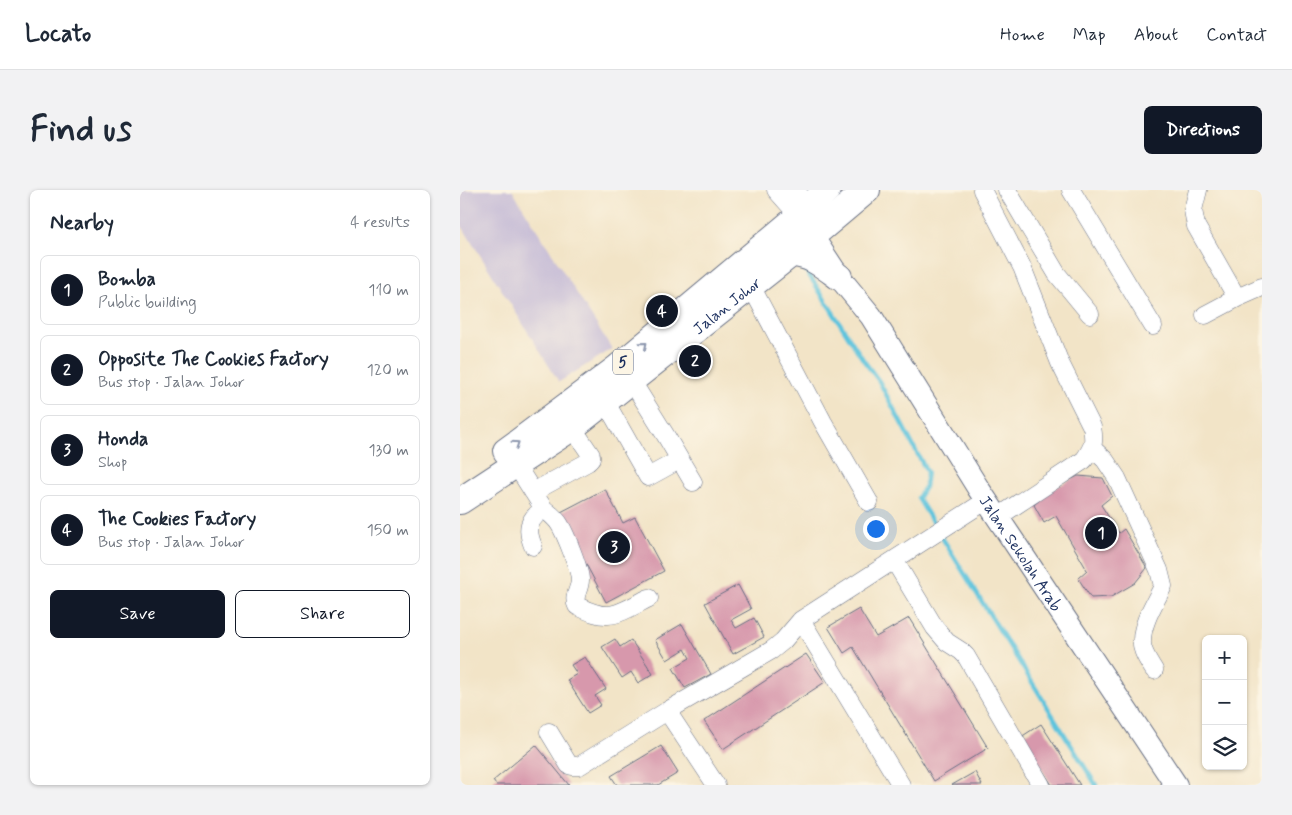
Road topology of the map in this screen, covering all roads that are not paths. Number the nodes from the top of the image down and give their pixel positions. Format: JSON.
{"nodes":[{"id":1,"x":776,"y":190,"type":"edge"},
{"id":2,"x":867,"y":190,"type":"edge"},
{"id":3,"x":982,"y":190,"type":"edge"},
{"id":4,"x":1007,"y":190,"type":"edge"},
{"id":5,"x":1072,"y":190,"type":"edge"},
{"id":6,"x":1198,"y":190,"type":"edge"},
{"id":7,"x":811,"y":210,"type":"edge"},
{"id":8,"x":791,"y":254,"type":"junction"},
{"id":9,"x":839,"y":277,"type":"junction"},
{"id":10,"x":751,"y":286,"type":"junction"},
{"id":11,"x":1262,"y":287,"type":"edge"},
{"id":12,"x":1237,"y":298,"type":"junction"},
{"id":13,"x":1090,"y":314,"type":"dead end"},
{"id":14,"x":1205,"y":315,"type":"dead end"},
{"id":15,"x":871,"y":316,"type":"junction"},
{"id":16,"x":1153,"y":326,"type":"dead end"},
{"id":17,"x":631,"y":380,"type":"junction"},
{"id":18,"x":605,"y":401,"type":"junction"},
{"id":19,"x":572,"y":427,"type":"junction"},
{"id":20,"x":1092,"y":448,"type":"junction"},
{"id":21,"x":679,"y":460,"type":"junction"},
{"id":22,"x":516,"y":464,"type":"junction"},
{"id":23,"x":460,"y":480,"type":"edge"},
{"id":24,"x":693,"y":482,"type":"dead end"},
{"id":25,"x":533,"y":492,"type":"junction"},
{"id":26,"x":460,"y":501,"type":"edge"},
{"id":27,"x":869,"y":502,"type":"dead end"},
{"id":28,"x":544,"y":509,"type":"junction"},
{"id":29,"x":992,"y":509,"type":"junction"},
{"id":30,"x":534,"y":546,"type":"dead end"},
{"id":31,"x":894,"y":560,"type":"junction"},
{"id":32,"x":649,"y":598,"type":"dead end"},
{"id":33,"x":802,"y":620,"type":"junction"},
{"id":34,"x":1154,"y":670,"type":"dead end"},
{"id":35,"x":667,"y":711,"type":"junction"},
{"id":36,"x":549,"y":732,"type":"dead end"},
{"id":37,"x":716,"y":785,"type":"edge"},
{"id":38,"x":901,"y":785,"type":"edge"},
{"id":39,"x":1041,"y":785,"type":"edge"},
{"id":40,"x":1176,"y":785,"type":"edge"}],
"edges":[{"from":1,"to":7,"type":"street"},
{"from":2,"to":7,"type":"highway","name":"Jalan Johor","number":"5"},
{"from":3,"to":20,"type":"street"},
{"from":4,"to":13,"type":"street"},
{"from":5,"to":16,"type":"street"},
{"from":6,"to":12,"type":"street"},
{"from":7,"to":8,"type":"highway","name":"Jalan Johor","number":"5"},
{"from":7,"to":9,"type":"main road","name":"Jalan Sekolah Arab"},
{"from":7,"to":15,"type":"main road","name":"Jalan Sekolah Arab"},
{"from":23,"to":7,"type":"highway","name":"Jalan Johor","number":"5","one_way":true},
{"from":8,"to":9,"type":"highway"},
{"from":8,"to":10,"type":"highway","name":"Jalan Johor","number":"5"},
{"from":9,"to":15,"type":"main road","name":"Jalan Sekolah Arab"},
{"from":10,"to":17,"type":"highway","name":"Jalan Johor","number":"5"},
{"from":10,"to":27,"type":"street"},
{"from":11,"to":12,"type":"street"},
{"from":12,"to":14,"type":"street"},
{"from":15,"to":29,"type":"main road","name":"Jalan Sekolah Arab"},
{"from":17,"to":18,"type":"highway","name":"Jalan Johor","number":"5"},
{"from":17,"to":21,"type":"street"},
{"from":18,"to":19,"type":"highway","name":"Jalan Johor","number":"5"},
{"from":18,"to":21,"type":"street"},
{"from":19,"to":22,"type":"highway","name":"Jalan Johor","number":"5"},
{"from":19,"to":25,"type":"street"},
{"from":20,"to":29,"type":"street"},
{"from":20,"to":34,"type":"street"},
{"from":21,"to":24,"type":"street"},
{"from":22,"to":25,"type":"street"},
{"from":22,"to":26,"type":"highway","name":"Jalan Johor","number":"5"},
{"from":25,"to":28,"type":"street"},
{"from":28,"to":30,"type":"street"},
{"from":28,"to":32,"type":"street"},
{"from":29,"to":31,"type":"street"},
{"from":29,"to":40,"type":"main road","name":"Jalan Sekolah Arab"},
{"from":31,"to":33,"type":"street"},
{"from":31,"to":39,"type":"street"},
{"from":33,"to":35,"type":"street"},
{"from":33,"to":38,"type":"street"},
{"from":35,"to":36,"type":"street"},
{"from":35,"to":37,"type":"street"}]}
